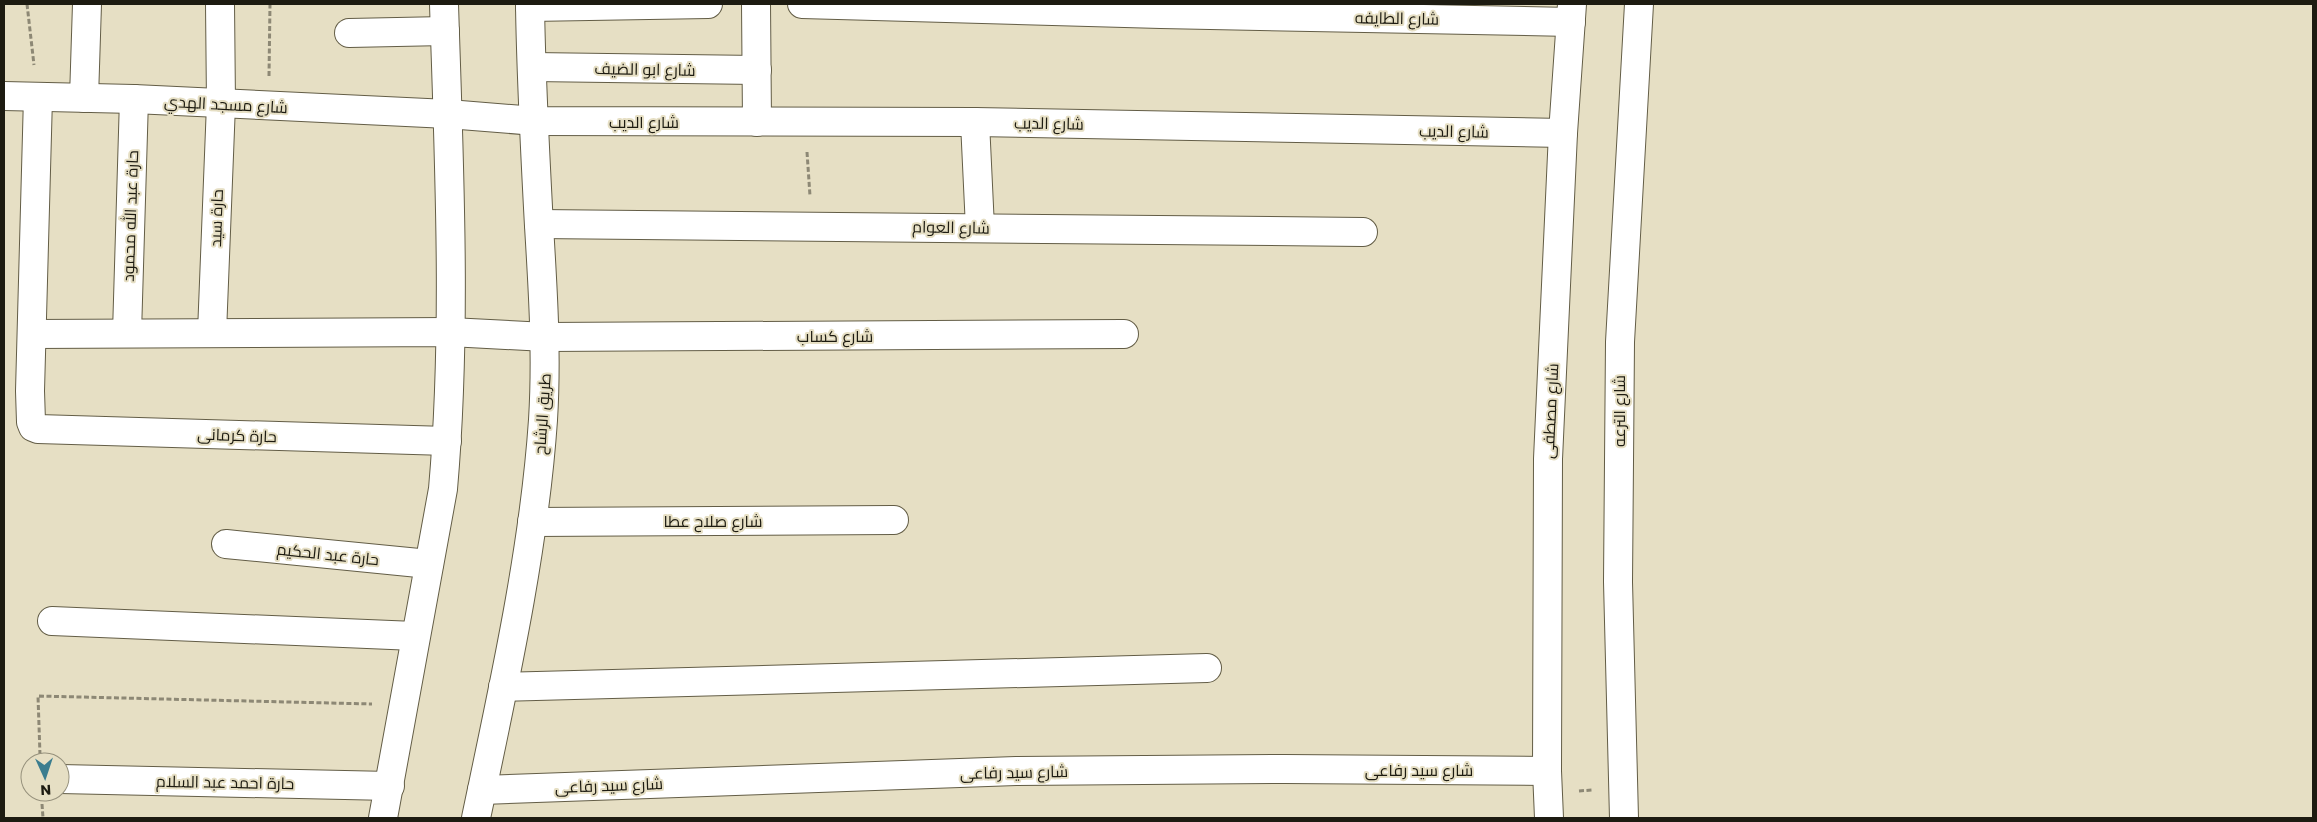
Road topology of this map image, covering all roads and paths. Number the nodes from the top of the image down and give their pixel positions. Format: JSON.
{"nodes":[{"id":1,"x":27,"y":4,"type":"edge"},
{"id":2,"x":87,"y":4,"type":"edge"},
{"id":3,"x":220,"y":4,"type":"edge"},
{"id":4,"x":270,"y":4,"type":"edge"},
{"id":5,"x":444,"y":4,"type":"edge"},
{"id":6,"x":708,"y":4,"type":"edge"},
{"id":7,"x":756,"y":4,"type":"edge"},
{"id":8,"x":802,"y":4,"type":"edge"},
{"id":9,"x":1639,"y":4,"type":"edge"},
{"id":10,"x":530,"y":6,"type":"edge"},
{"id":11,"x":1572,"y":13,"type":"edge"},
{"id":12,"x":445,"y":31,"type":"junction"},
{"id":13,"x":349,"y":33,"type":"dead end"},
{"id":14,"x":533,"y":67,"type":"junction"},
{"id":15,"x":757,"y":70,"type":"junction"},
{"id":16,"x":4,"y":96,"type":"edge"},
{"id":17,"x":38,"y":97,"type":"junction"},
{"id":18,"x":84,"y":98,"type":"junction"},
{"id":19,"x":134,"y":99,"type":"junction"},
{"id":20,"x":221,"y":104,"type":"junction"},
{"id":21,"x":268,"y":106,"type":"junction"},
{"id":22,"x":448,"y":114,"type":"junction"},
{"id":23,"x":535,"y":121,"type":"junction"},
{"id":24,"x":757,"y":122,"type":"junction"},
{"id":25,"x":805,"y":122,"type":"junction"},
{"id":26,"x":975,"y":122,"type":"junction"},
{"id":27,"x":1563,"y":132,"type":"junction"},
{"id":28,"x":539,"y":224,"type":"junction"},
{"id":29,"x":812,"y":226,"type":"junction"},
{"id":30,"x":980,"y":228,"type":"junction"},
{"id":31,"x":1363,"y":232,"type":"dead end"},
{"id":32,"x":450,"y":332,"type":"junction"},
{"id":33,"x":127,"y":333,"type":"junction"},
{"id":34,"x":212,"y":333,"type":"junction"},
{"id":35,"x":32,"y":334,"type":"junction"},
{"id":36,"x":1124,"y":334,"type":"dead end"},
{"id":37,"x":546,"y":337,"type":"junction"},
{"id":38,"x":447,"y":441,"type":"junction"},
{"id":39,"x":894,"y":520,"type":"dead end"},
{"id":40,"x":532,"y":522,"type":"junction"},
{"id":41,"x":226,"y":544,"type":"dead end"},
{"id":42,"x":429,"y":564,"type":"junction"},
{"id":43,"x":52,"y":621,"type":"dead end"},
{"id":44,"x":416,"y":636,"type":"junction"},
{"id":45,"x":1207,"y":668,"type":"dead end"},
{"id":46,"x":503,"y":687,"type":"junction"},
{"id":47,"x":403,"y":705,"type":"junction"},
{"id":48,"x":40,"y":752,"type":"edge"},
{"id":49,"x":70,"y":779,"type":"edge"},
{"id":50,"x":1548,"y":781,"type":"junction"},
{"id":51,"x":390,"y":786,"type":"junction"},
{"id":52,"x":482,"y":790,"type":"junction"},
{"id":53,"x":1623,"y":790,"type":"junction"},
{"id":54,"x":384,"y":818,"type":"edge"},
{"id":55,"x":476,"y":818,"type":"edge"},
{"id":56,"x":1549,"y":818,"type":"edge"},
{"id":57,"x":1624,"y":818,"type":"edge"}],
"edges":[{"from":1,"to":17,"type":"path"},
{"from":2,"to":18,"type":"street"},
{"from":3,"to":20,"type":"street","name":"حارة سيد"},
{"from":4,"to":21,"type":"path"},
{"from":5,"to":12,"type":"street"},
{"from":6,"to":10,"type":"street"},
{"from":7,"to":15,"type":"street"},
{"from":8,"to":11,"type":"street","name":"شارع الطايفه"},
{"from":9,"to":53,"type":"street","name":"شارع الترعه"},
{"from":10,"to":14,"type":"street","name":"طريق الرشاح"},
{"from":11,"to":27,"type":"street","name":"شارع مصطفى"},
{"from":12,"to":13,"type":"street"},
{"from":12,"to":22,"type":"street"},
{"from":14,"to":15,"type":"street","name":"شارع ابو الضيف"},
{"from":14,"to":23,"type":"street","name":"طريق الرشاح"},
{"from":15,"to":24,"type":"street"},
{"from":16,"to":17,"type":"street","name":"شارع مسجد الهدي"},
{"from":17,"to":18,"type":"street","name":"شارع مسجد الهدي"},
{"from":17,"to":35,"type":"street"},
{"from":18,"to":19,"type":"street","name":"شارع مسجد الهدي"},
{"from":19,"to":20,"type":"street","name":"شارع مسجد الهدي"},
{"from":19,"to":33,"type":"street","name":"حارة عبد الله محمود"},
{"from":20,"to":21,"type":"street","name":"شارع مسجد الهدي"},
{"from":20,"to":34,"type":"street","name":"حارة سيد"},
{"from":21,"to":22,"type":"street","name":"شارع مسجد الهدي"},
{"from":22,"to":23,"type":"street","name":"شارع مسجد الهدي"},
{"from":22,"to":32,"type":"street"},
{"from":23,"to":24,"type":"street","name":"شارع الديب"},
{"from":23,"to":28,"type":"street","name":"طريق الرشاح"},
{"from":24,"to":25,"type":"street","name":"شارع الديب"},
{"from":25,"to":26,"type":"street","name":"شارع الديب"},
{"from":25,"to":29,"type":"path"},
{"from":26,"to":27,"type":"street","name":"شارع الديب"},
{"from":26,"to":30,"type":"street"},
{"from":27,"to":50,"type":"street","name":"شارع مصطفى"},
{"from":28,"to":29,"type":"street","name":"شارع العوام"},
{"from":28,"to":37,"type":"street","name":"طريق الرشاح"},
{"from":29,"to":30,"type":"street","name":"شارع العوام"},
{"from":30,"to":31,"type":"street","name":"شارع العوام"},
{"from":32,"to":34,"type":"street","name":"شارع كساب"},
{"from":32,"to":37,"type":"street","name":"شارع كساب"},
{"from":32,"to":38,"type":"street"},
{"from":33,"to":34,"type":"street","name":"شارع كساب"},
{"from":33,"to":35,"type":"street","name":"شارع كساب"},
{"from":35,"to":38,"type":"street","name":"حارة كرمانى"},
{"from":36,"to":37,"type":"street","name":"شارع كساب"},
{"from":37,"to":40,"type":"street","name":"طريق الرشاح"},
{"from":38,"to":42,"type":"street"},
{"from":39,"to":40,"type":"street","name":"شارع صلاح عطا"},
{"from":40,"to":46,"type":"street","name":"طريق الرشاح"},
{"from":41,"to":42,"type":"street","name":"حارة عبد الحكيم"},
{"from":42,"to":44,"type":"street"},
{"from":43,"to":44,"type":"street"},
{"from":44,"to":47,"type":"street"},
{"from":45,"to":46,"type":"street"},
{"from":46,"to":52,"type":"street","name":"طريق الرشاح"},
{"from":47,"to":48,"type":"path"},
{"from":47,"to":51,"type":"street"},
{"from":49,"to":51,"type":"street","name":"حارة احمد عبد السلام"},
{"from":50,"to":52,"type":"street","name":"شارع سيد رفاعى"},
{"from":50,"to":53,"type":"path"},
{"from":50,"to":56,"type":"street","name":"شارع مصطفى"},
{"from":51,"to":54,"type":"street"},
{"from":52,"to":55,"type":"street","name":"طريق الرشاح"},
{"from":53,"to":57,"type":"street","name":"شارع الترعه"}]}
